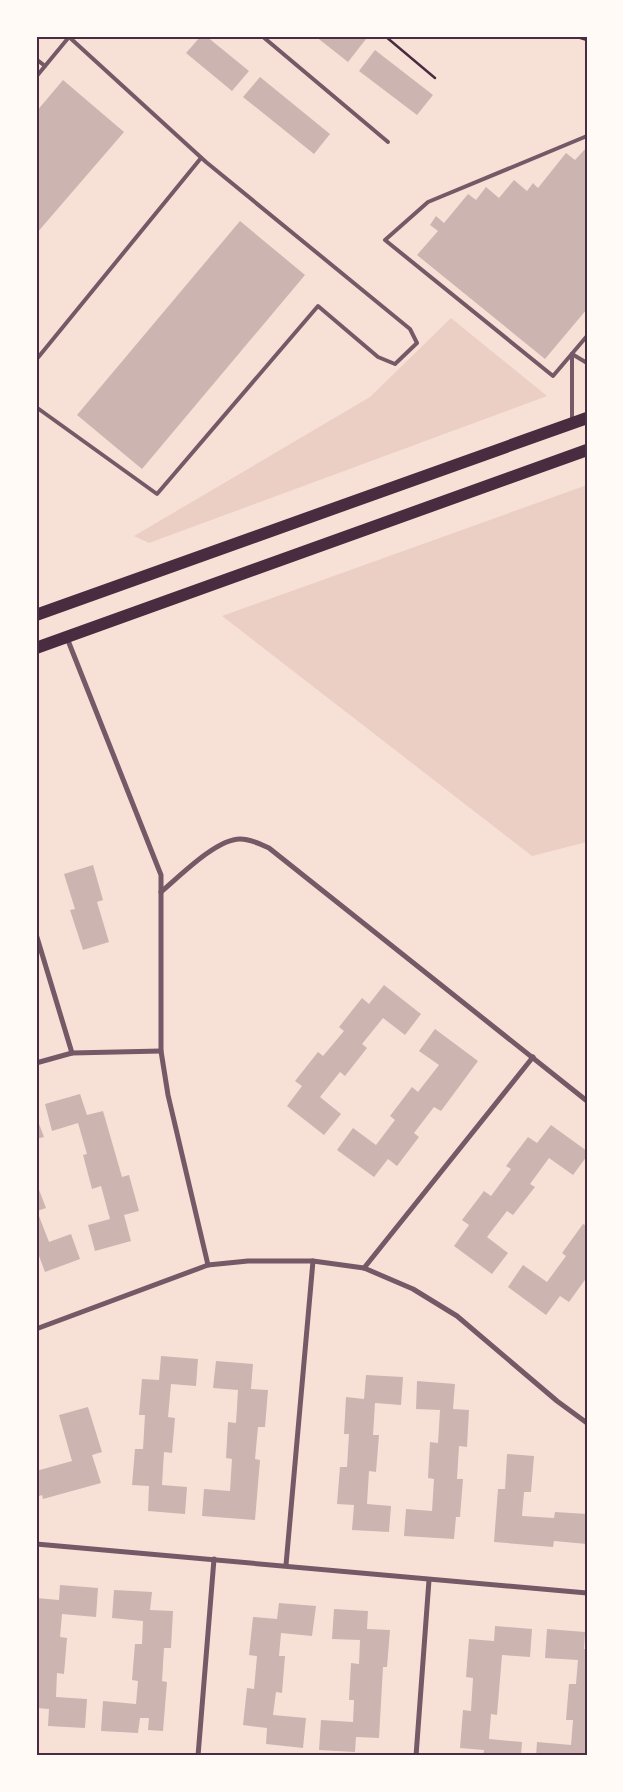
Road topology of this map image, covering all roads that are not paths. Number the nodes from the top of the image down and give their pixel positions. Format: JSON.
{"nodes":[{"id":1,"x":69,"y":36,"type":"edge"},
{"id":2,"x":262,"y":36,"type":"edge"},
{"id":3,"x":36,"y":59,"type":"edge"},
{"id":4,"x":45,"y":66,"type":"junction"},
{"id":5,"x":36,"y":76,"type":"edge"},
{"id":6,"x":587,"y":136,"type":"edge"},
{"id":7,"x":388,"y":142,"type":"dead end"},
{"id":8,"x":201,"y":158,"type":"junction"},
{"id":9,"x":587,"y":336,"type":"edge"},
{"id":10,"x":572,"y":354,"type":"junction"},
{"id":11,"x":36,"y":360,"type":"edge"},
{"id":12,"x":587,"y":363,"type":"edge"},
{"id":13,"x":36,"y":407,"type":"edge"},
{"id":14,"x":587,"y":418,"type":"edge"},
{"id":15,"x":572,"y":423,"type":"junction"},
{"id":16,"x":587,"y":450,"type":"edge"},
{"id":17,"x":36,"y":615,"type":"edge"},
{"id":18,"x":67,"y":637,"type":"junction"},
{"id":19,"x":36,"y":648,"type":"edge"},
{"id":20,"x":161,"y":892,"type":"junction"},
{"id":21,"x":36,"y":934,"type":"edge"},
{"id":22,"x":161,"y":1051,"type":"junction"},
{"id":23,"x":72,"y":1053,"type":"junction"},
{"id":24,"x":533,"y":1057,"type":"junction"},
{"id":25,"x":36,"y":1063,"type":"edge"},
{"id":26,"x":587,"y":1101,"type":"edge"},
{"id":27,"x":313,"y":1261,"type":"junction"},
{"id":28,"x":208,"y":1264,"type":"junction"},
{"id":29,"x":364,"y":1268,"type":"junction"},
{"id":30,"x":36,"y":1329,"type":"edge"},
{"id":31,"x":587,"y":1423,"type":"edge"},
{"id":32,"x":36,"y":1544,"type":"edge"},
{"id":33,"x":214,"y":1559,"type":"junction"},
{"id":34,"x":286,"y":1565,"type":"junction"},
{"id":35,"x":430,"y":1580,"type":"junction"},
{"id":36,"x":587,"y":1593,"type":"edge"},
{"id":37,"x":198,"y":1756,"type":"edge"},
{"id":38,"x":416,"y":1756,"type":"edge"}],
"edges":[{"from":1,"to":4,"type":"lane"},
{"from":1,"to":8,"type":"lane"},
{"from":2,"to":7,"type":"lane"},
{"from":3,"to":4,"type":"lane"},
{"from":4,"to":5,"type":"lane"},
{"from":6,"to":10,"type":"lane"},
{"from":8,"to":11,"type":"lane"},
{"from":8,"to":13,"type":"lane"},
{"from":9,"to":10,"type":"lane"},
{"from":10,"to":12,"type":"lane"},
{"from":10,"to":15,"type":"lane"},
{"from":14,"to":15,"type":"highway"},
{"from":15,"to":17,"type":"highway"},
{"from":16,"to":18,"type":"highway"},
{"from":18,"to":19,"type":"highway"},
{"from":18,"to":20,"type":"street"},
{"from":20,"to":22,"type":"street"},
{"from":20,"to":24,"type":"street"},
{"from":21,"to":23,"type":"street"},
{"from":22,"to":23,"type":"street"},
{"from":22,"to":28,"type":"street"},
{"from":23,"to":25,"type":"street"},
{"from":24,"to":26,"type":"street"},
{"from":24,"to":29,"type":"street"},
{"from":27,"to":28,"type":"street"},
{"from":27,"to":29,"type":"street"},
{"from":27,"to":34,"type":"street"},
{"from":28,"to":30,"type":"street"},
{"from":29,"to":31,"type":"street"},
{"from":32,"to":33,"type":"street"},
{"from":33,"to":34,"type":"street"},
{"from":33,"to":37,"type":"street"},
{"from":34,"to":35,"type":"street"},
{"from":35,"to":36,"type":"street"},
{"from":35,"to":38,"type":"street"}]}
